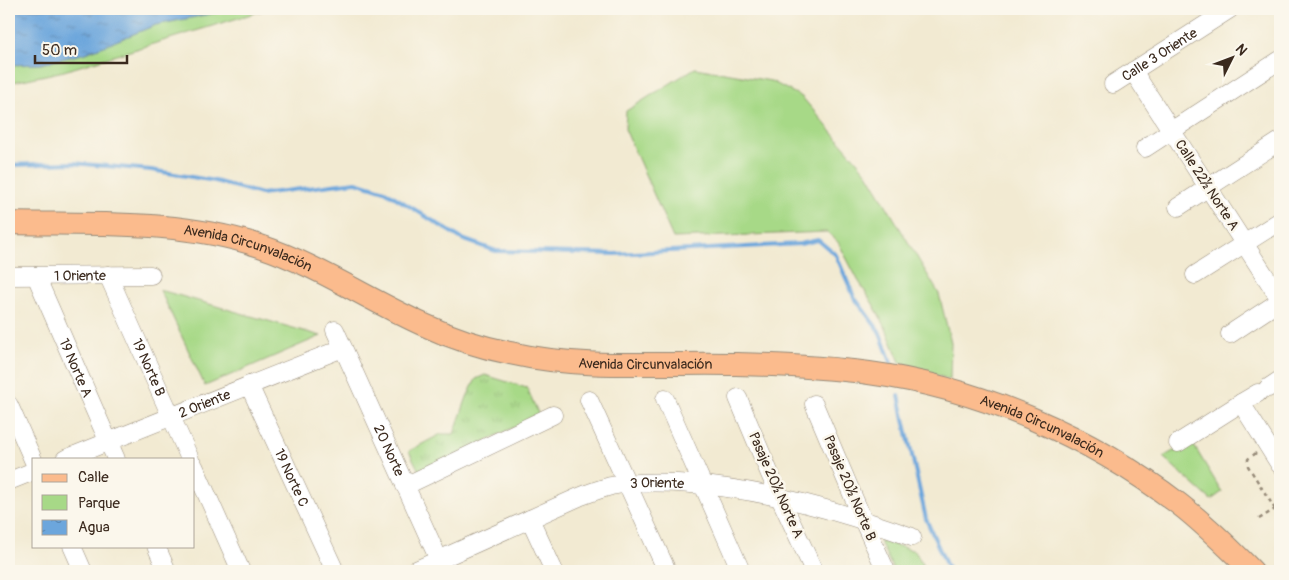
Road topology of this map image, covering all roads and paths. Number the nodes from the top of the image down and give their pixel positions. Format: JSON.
{"nodes":[{"id":1,"x":1230,"y":9,"type":"edge"},
{"id":2,"x":1280,"y":60,"type":"edge"},
{"id":3,"x":1133,"y":71,"type":"junction"},
{"id":4,"x":1113,"y":84,"type":"dead end"},
{"id":5,"x":1172,"y":131,"type":"junction"},
{"id":6,"x":1280,"y":141,"type":"edge"},
{"id":7,"x":1145,"y":148,"type":"dead end"},
{"id":8,"x":1208,"y":187,"type":"junction"},
{"id":9,"x":1178,"y":206,"type":"dead end"},
{"id":10,"x":1280,"y":221,"type":"edge"},
{"id":11,"x":9,"y":223,"type":"edge"},
{"id":12,"x":1245,"y":244,"type":"junction"},
{"id":13,"x":108,"y":275,"type":"junction"},
{"id":14,"x":151,"y":275,"type":"dead end"},
{"id":15,"x":9,"y":276,"type":"edge"},
{"id":16,"x":36,"y":276,"type":"junction"},
{"id":17,"x":1195,"y":276,"type":"dead end"},
{"id":18,"x":1280,"y":300,"type":"edge"},
{"id":19,"x":335,"y":330,"type":"dead end"},
{"id":20,"x":1230,"y":334,"type":"dead end"},
{"id":21,"x":343,"y":348,"type":"junction"},
{"id":22,"x":249,"y":385,"type":"junction"},
{"id":23,"x":1269,"y":387,"type":"edge"},
{"id":24,"x":738,"y":398,"type":"dead end"},
{"id":25,"x":664,"y":399,"type":"dead end"},
{"id":26,"x":589,"y":400,"type":"dead end"},
{"id":27,"x":1241,"y":403,"type":"junction"},
{"id":28,"x":814,"y":404,"type":"dead end"},
{"id":29,"x":9,"y":405,"type":"edge"},
{"id":30,"x":553,"y":415,"type":"dead end"},
{"id":31,"x":171,"y":416,"type":"junction"},
{"id":32,"x":108,"y":441,"type":"junction"},
{"id":33,"x":1178,"y":443,"type":"dead end"},
{"id":34,"x":1268,"y":446,"type":"junction"},
{"id":35,"x":32,"y":458,"type":"edge"},
{"id":36,"x":67,"y":458,"type":"edge"},
{"id":37,"x":116,"y":458,"type":"edge"},
{"id":38,"x":190,"y":458,"type":"edge"},
{"id":39,"x":1280,"y":465,"type":"edge"},
{"id":40,"x":195,"y":468,"type":"edge"},
{"id":41,"x":32,"y":472,"type":"edge"},
{"id":42,"x":9,"y":481,"type":"edge"},
{"id":43,"x":628,"y":484,"type":"junction"},
{"id":44,"x":702,"y":485,"type":"junction"},
{"id":45,"x":405,"y":486,"type":"junction"},
{"id":46,"x":780,"y":498,"type":"junction"},
{"id":47,"x":1280,"y":506,"type":"edge"},
{"id":48,"x":1275,"y":509,"type":"junction"},
{"id":49,"x":530,"y":519,"type":"junction"},
{"id":50,"x":1258,"y":519,"type":"dead end"},
{"id":51,"x":863,"y":520,"type":"junction"},
{"id":52,"x":912,"y":537,"type":"dead end"},
{"id":53,"x":73,"y":548,"type":"edge"},
{"id":54,"x":157,"y":548,"type":"edge"},
{"id":55,"x":441,"y":566,"type":"edge"},
{"id":56,"x":83,"y":571,"type":"edge"},
{"id":57,"x":167,"y":571,"type":"edge"},
{"id":58,"x":241,"y":571,"type":"edge"},
{"id":59,"x":335,"y":571,"type":"edge"},
{"id":60,"x":414,"y":571,"type":"edge"},
{"id":61,"x":554,"y":571,"type":"edge"},
{"id":62,"x":667,"y":571,"type":"edge"},
{"id":63,"x":740,"y":571,"type":"edge"},
{"id":64,"x":814,"y":571,"type":"edge"},
{"id":65,"x":886,"y":571,"type":"edge"},
{"id":66,"x":1252,"y":571,"type":"edge"}],
"edges":[{"from":1,"to":3,"type":"street","name":"Calle 3 Oriente"},
{"from":2,"to":5,"type":"street"},
{"from":3,"to":4,"type":"street","name":"Calle 3 Oriente"},
{"from":3,"to":5,"type":"street","name":"Calle 22½ Norte A"},
{"from":5,"to":7,"type":"street"},
{"from":5,"to":8,"type":"street","name":"Calle 22½ Norte A"},
{"from":6,"to":8,"type":"street"},
{"from":8,"to":9,"type":"street"},
{"from":8,"to":12,"type":"street","name":"Calle 22½ Norte A"},
{"from":10,"to":12,"type":"street"},
{"from":11,"to":66,"type":"main road","name":"Avenida Circunvalación"},
{"from":12,"to":17,"type":"street"},
{"from":12,"to":18,"type":"street","name":"Calle 22½ Norte A"},
{"from":13,"to":14,"type":"street","name":"1 Oriente"},
{"from":13,"to":16,"type":"street","name":"1 Oriente"},
{"from":13,"to":31,"type":"street","name":"19 Norte B"},
{"from":15,"to":16,"type":"street","name":"1 Oriente"},
{"from":16,"to":32,"type":"street","name":"19 Norte A"},
{"from":18,"to":20,"type":"street"},
{"from":19,"to":21,"type":"street","name":"20 Norte"},
{"from":21,"to":22,"type":"street","name":"2 Oriente"},
{"from":21,"to":45,"type":"street","name":"20 Norte"},
{"from":22,"to":31,"type":"street","name":"2 Oriente"},
{"from":22,"to":59,"type":"street","name":"19 Norte C"},
{"from":23,"to":27,"type":"street"},
{"from":24,"to":46,"type":"street","name":"Pasaje 20½ Norte A"},
{"from":25,"to":44,"type":"street"},
{"from":26,"to":43,"type":"street"},
{"from":27,"to":33,"type":"street"},
{"from":27,"to":34,"type":"street"},
{"from":28,"to":51,"type":"street","name":"Pasaje 20½ Norte B"},
{"from":29,"to":35,"type":"street"},
{"from":30,"to":45,"type":"street"},
{"from":31,"to":32,"type":"street","name":"2 Oriente"},
{"from":31,"to":38,"type":"street","name":"19 Norte B"},
{"from":32,"to":36,"type":"street","name":"2 Oriente"},
{"from":32,"to":37,"type":"street","name":"19 Norte A"},
{"from":34,"to":39,"type":"street"},
{"from":34,"to":48,"type":"path"},
{"from":40,"to":58,"type":"street"},
{"from":41,"to":42,"type":"street"},
{"from":43,"to":44,"type":"street","name":"3 Oriente"},
{"from":43,"to":49,"type":"street","name":"3 Oriente"},
{"from":43,"to":62,"type":"street"},
{"from":44,"to":46,"type":"street","name":"3 Oriente"},
{"from":44,"to":63,"type":"street"},
{"from":45,"to":55,"type":"street","name":"20 Norte"},
{"from":46,"to":51,"type":"street","name":"3 Oriente"},
{"from":46,"to":64,"type":"street","name":"Pasaje 20½ Norte A"},
{"from":47,"to":48,"type":"path"},
{"from":48,"to":50,"type":"path"},
{"from":49,"to":55,"type":"street","name":"3 Oriente"},
{"from":49,"to":61,"type":"street"},
{"from":51,"to":52,"type":"street","name":"3 Oriente"},
{"from":51,"to":65,"type":"street","name":"Pasaje 20½ Norte B"},
{"from":53,"to":56,"type":"street"},
{"from":54,"to":57,"type":"street"},
{"from":55,"to":60,"type":"street","name":"3 Oriente"}]}
